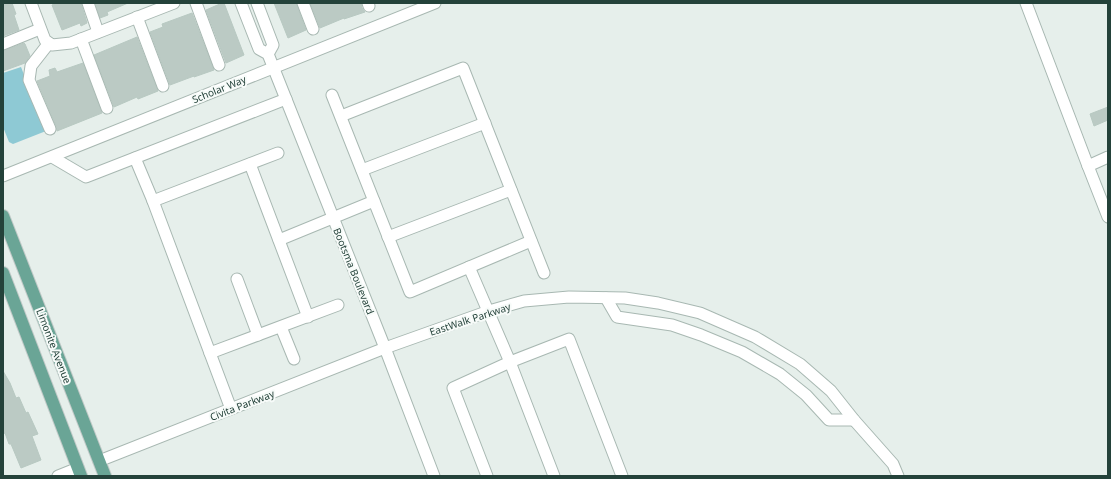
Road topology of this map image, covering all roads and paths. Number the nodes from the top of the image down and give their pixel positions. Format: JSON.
{"nodes":[{"id":1,"x":31,"y":3,"type":"edge"},
{"id":2,"x":88,"y":3,"type":"edge"},
{"id":3,"x":173,"y":3,"type":"edge"},
{"id":4,"x":196,"y":3,"type":"edge"},
{"id":5,"x":241,"y":3,"type":"edge"},
{"id":6,"x":257,"y":3,"type":"edge"},
{"id":7,"x":303,"y":3,"type":"edge"},
{"id":8,"x":435,"y":3,"type":"edge"},
{"id":9,"x":1026,"y":3,"type":"edge"},
{"id":10,"x":137,"y":18,"type":"junction"},
{"id":11,"x":40,"y":29,"type":"junction"},
{"id":12,"x":313,"y":29,"type":"dead end"},
{"id":13,"x":98,"y":32,"type":"junction"},
{"id":14,"x":81,"y":39,"type":"junction"},
{"id":15,"x":3,"y":44,"type":"edge"},
{"id":16,"x":51,"y":44,"type":"junction"},
{"id":17,"x":268,"y":54,"type":"junction"},
{"id":18,"x":220,"y":65,"type":"dead end"},
{"id":19,"x":273,"y":67,"type":"junction"},
{"id":20,"x":163,"y":86,"type":"dead end"},
{"id":21,"x":332,"y":94,"type":"dead end"},
{"id":22,"x":286,"y":99,"type":"junction"},
{"id":23,"x":107,"y":108,"type":"dead end"},
{"id":24,"x":341,"y":116,"type":"junction"},
{"id":25,"x":485,"y":123,"type":"junction"},
{"id":26,"x":50,"y":129,"type":"dead end"},
{"id":27,"x":278,"y":153,"type":"dead end"},
{"id":28,"x":52,"y":157,"type":"junction"},
{"id":29,"x":1108,"y":157,"type":"edge"},
{"id":30,"x":136,"y":158,"type":"junction"},
{"id":31,"x":250,"y":164,"type":"junction"},
{"id":32,"x":1088,"y":166,"type":"junction"},
{"id":33,"x":362,"y":170,"type":"junction"},
{"id":34,"x":3,"y":176,"type":"edge"},
{"id":35,"x":511,"y":190,"type":"junction"},
{"id":36,"x":153,"y":201,"type":"junction"},
{"id":37,"x":374,"y":202,"type":"junction"},
{"id":38,"x":3,"y":216,"type":"edge"},
{"id":39,"x":1108,"y":217,"type":"edge"},
{"id":40,"x":333,"y":218,"type":"junction"},
{"id":41,"x":388,"y":237,"type":"junction"},
{"id":42,"x":279,"y":240,"type":"junction"},
{"id":43,"x":531,"y":241,"type":"junction"},
{"id":44,"x":469,"y":267,"type":"junction"},
{"id":45,"x":3,"y":273,"type":"edge"},
{"id":46,"x":544,"y":273,"type":"dead end"},
{"id":47,"x":237,"y":280,"type":"dead end"},
{"id":48,"x":606,"y":298,"type":"junction"},
{"id":49,"x":338,"y":305,"type":"dead end"},
{"id":50,"x":489,"y":311,"type":"junction"},
{"id":51,"x":308,"y":317,"type":"junction"},
{"id":52,"x":281,"y":327,"type":"junction"},
{"id":53,"x":258,"y":335,"type":"junction"},
{"id":54,"x":385,"y":348,"type":"junction"},
{"id":55,"x":210,"y":354,"type":"junction"},
{"id":56,"x":294,"y":359,"type":"dead end"},
{"id":57,"x":510,"y":362,"type":"junction"},
{"id":58,"x":231,"y":409,"type":"junction"},
{"id":59,"x":854,"y":420,"type":"junction"},
{"id":60,"x":99,"y":461,"type":"junction"},
{"id":61,"x":80,"y":472,"type":"edge"},
{"id":62,"x":895,"y":475,"type":"edge"},
{"id":63,"x":58,"y":476,"type":"edge"},
{"id":64,"x":89,"y":476,"type":"edge"},
{"id":65,"x":104,"y":476,"type":"edge"},
{"id":66,"x":434,"y":476,"type":"edge"},
{"id":67,"x":487,"y":476,"type":"edge"},
{"id":68,"x":554,"y":476,"type":"edge"},
{"id":69,"x":622,"y":476,"type":"edge"}],
"edges":[{"from":1,"to":11,"type":"street"},
{"from":2,"to":13,"type":"street"},
{"from":3,"to":10,"type":"street"},
{"from":4,"to":18,"type":"street"},
{"from":5,"to":17,"type":"street"},
{"from":6,"to":17,"type":"street"},
{"from":7,"to":12,"type":"street"},
{"from":8,"to":19,"type":"street","name":"Scholar Way"},
{"from":9,"to":32,"type":"street"},
{"from":10,"to":13,"type":"street"},
{"from":10,"to":20,"type":"street"},
{"from":11,"to":15,"type":"street"},
{"from":11,"to":16,"type":"street"},
{"from":13,"to":14,"type":"street"},
{"from":14,"to":16,"type":"street"},
{"from":14,"to":23,"type":"street"},
{"from":16,"to":26,"type":"street"},
{"from":17,"to":19,"type":"street","name":"Bootsma Boulevard"},
{"from":19,"to":22,"type":"street","name":"Bootsma Boulevard"},
{"from":19,"to":28,"type":"street","name":"Scholar Way"},
{"from":21,"to":24,"type":"street"},
{"from":22,"to":30,"type":"street"},
{"from":22,"to":40,"type":"street","name":"Bootsma Boulevard"},
{"from":24,"to":25,"type":"street"},
{"from":24,"to":33,"type":"street"},
{"from":25,"to":33,"type":"street"},
{"from":25,"to":35,"type":"street"},
{"from":27,"to":31,"type":"street"},
{"from":28,"to":30,"type":"street"},
{"from":28,"to":34,"type":"street","name":"Scholar Way"},
{"from":29,"to":32,"type":"street"},
{"from":30,"to":36,"type":"street"},
{"from":31,"to":36,"type":"street"},
{"from":31,"to":42,"type":"street"},
{"from":32,"to":39,"type":"street"},
{"from":33,"to":37,"type":"street"},
{"from":35,"to":41,"type":"street"},
{"from":35,"to":43,"type":"street"},
{"from":36,"to":55,"type":"street"},
{"from":37,"to":40,"type":"street"},
{"from":37,"to":41,"type":"street"},
{"from":38,"to":60,"type":"main road","name":"Limonite Avenue"},
{"from":40,"to":42,"type":"street"},
{"from":40,"to":54,"type":"street","name":"Bootsma Boulevard"},
{"from":41,"to":44,"type":"street"},
{"from":42,"to":51,"type":"street"},
{"from":43,"to":44,"type":"street"},
{"from":43,"to":46,"type":"street"},
{"from":44,"to":50,"type":"street"},
{"from":45,"to":61,"type":"main road"},
{"from":47,"to":53,"type":"street"},
{"from":48,"to":50,"type":"street","name":"EastWalk Parkway"},
{"from":48,"to":59,"type":"street","name":"EastWalk Parkway"},
{"from":48,"to":59,"type":"street"},
{"from":49,"to":51,"type":"street"},
{"from":50,"to":54,"type":"street","name":"EastWalk Parkway"},
{"from":50,"to":57,"type":"street"},
{"from":51,"to":52,"type":"street"},
{"from":52,"to":53,"type":"street"},
{"from":52,"to":56,"type":"street"},
{"from":53,"to":55,"type":"street"},
{"from":54,"to":58,"type":"street","name":"Civita Parkway"},
{"from":54,"to":66,"type":"street","name":"Bootsma Boulevard"},
{"from":55,"to":58,"type":"street"},
{"from":57,"to":67,"type":"street"},
{"from":57,"to":68,"type":"street"},
{"from":57,"to":69,"type":"street"},
{"from":58,"to":60,"type":"street","name":"Civita Parkway"},
{"from":59,"to":62,"type":"street","name":"EastWalk Parkway"},
{"from":60,"to":65,"type":"main road","name":"Limonite Avenue"},
{"from":61,"to":63,"type":"street"},
{"from":61,"to":64,"type":"main road"}]}
